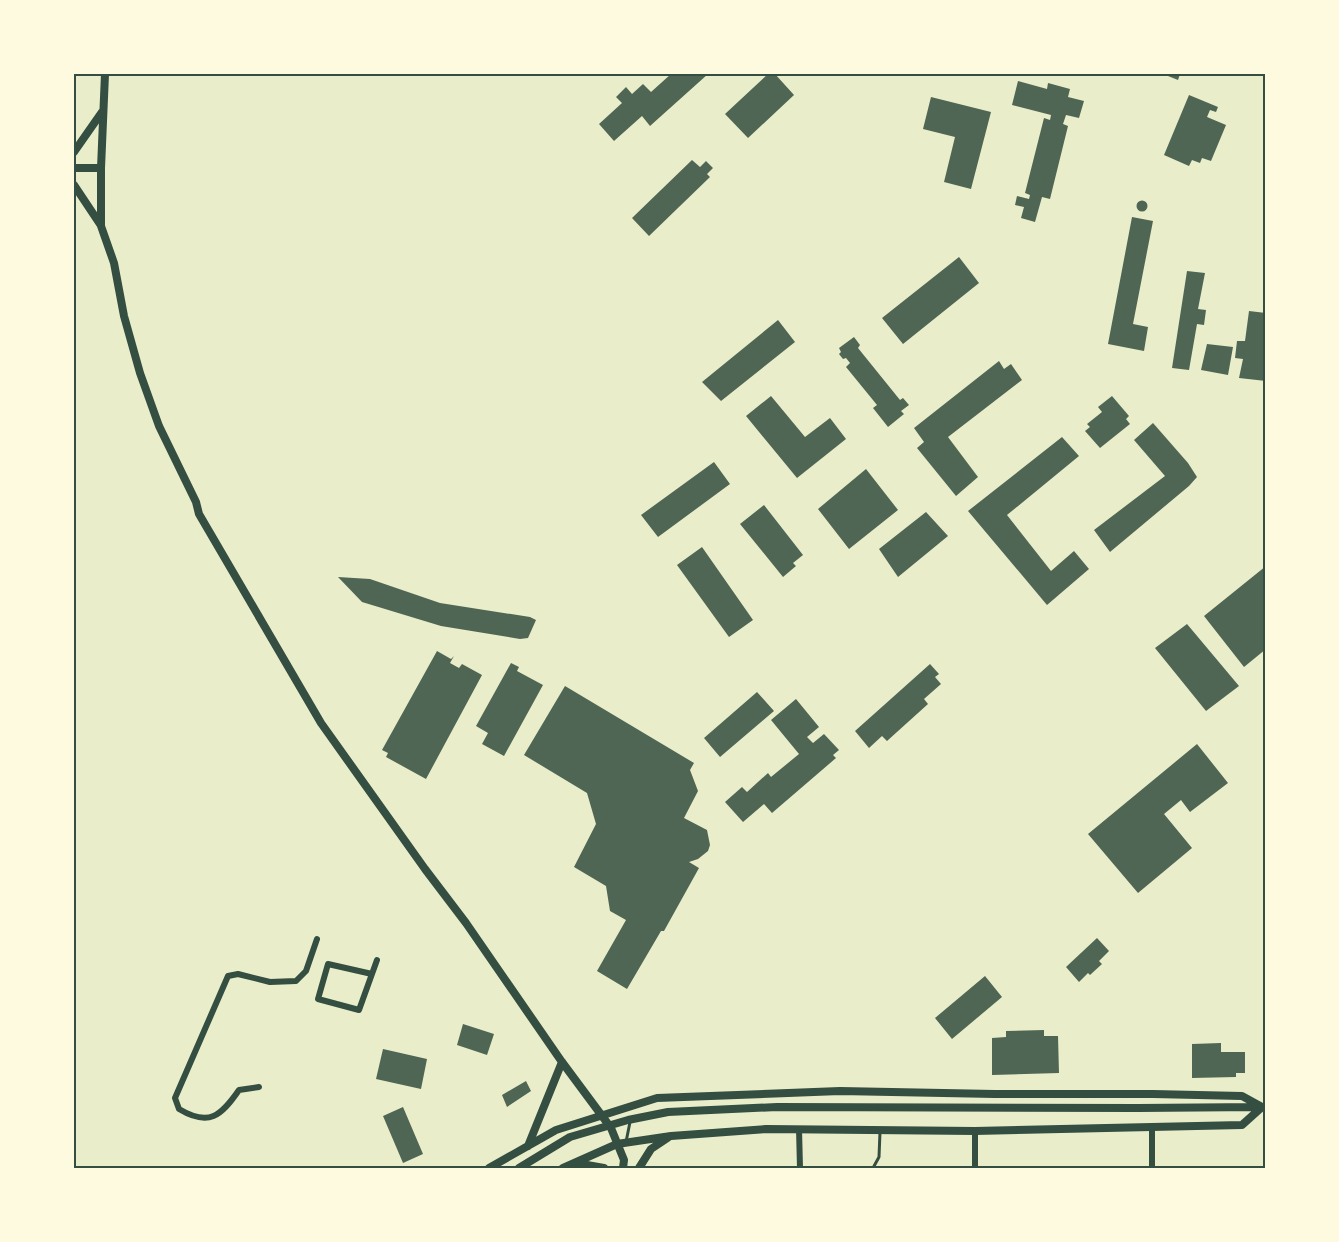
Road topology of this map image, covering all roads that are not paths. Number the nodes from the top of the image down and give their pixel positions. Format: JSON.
{"nodes":[{"id":1,"x":105,"y":74,"type":"edge"},
{"id":2,"x":102,"y":111,"type":"junction"},
{"id":3,"x":74,"y":152,"type":"edge"},
{"id":4,"x":74,"y":168,"type":"edge"},
{"id":5,"x":101,"y":168,"type":"junction"},
{"id":6,"x":74,"y":185,"type":"edge"},
{"id":7,"x":101,"y":226,"type":"junction"},
{"id":8,"x":317,"y":939,"type":"dead end"},
{"id":9,"x":377,"y":960,"type":"dead end"},
{"id":10,"x":372,"y":974,"type":"junction"},
{"id":11,"x":562,"y":1062,"type":"junction"},
{"id":12,"x":259,"y":1087,"type":"dead end"},
{"id":13,"x":637,"y":1104,"type":"junction"},
{"id":14,"x":1264,"y":1107,"type":"edge"},
{"id":15,"x":601,"y":1115,"type":"junction"},
{"id":16,"x":1152,"y":1128,"type":"junction"},
{"id":17,"x":799,"y":1129,"type":"junction"},
{"id":18,"x":880,"y":1130,"type":"junction"},
{"id":19,"x":975,"y":1131,"type":"junction"},
{"id":20,"x":671,"y":1136,"type":"junction"},
{"id":21,"x":621,"y":1143,"type":"junction"},
{"id":22,"x":528,"y":1146,"type":"junction"},
{"id":23,"x":489,"y":1168,"type":"edge"},
{"id":24,"x":519,"y":1168,"type":"edge"},
{"id":25,"x":564,"y":1168,"type":"edge"},
{"id":26,"x":604,"y":1168,"type":"edge"},
{"id":27,"x":623,"y":1168,"type":"edge"},
{"id":28,"x":639,"y":1168,"type":"edge"},
{"id":29,"x":800,"y":1168,"type":"edge"},
{"id":30,"x":873,"y":1168,"type":"edge"},
{"id":31,"x":975,"y":1168,"type":"edge"},
{"id":32,"x":1152,"y":1168,"type":"edge"}],
"edges":[{"from":1,"to":2,"type":"main road"},
{"from":2,"to":3,"type":"main road"},
{"from":2,"to":5,"type":"main road"},
{"from":4,"to":5,"type":"street"},
{"from":5,"to":7,"type":"main road"},
{"from":6,"to":7,"type":"main road"},
{"from":7,"to":11,"type":"main road"},
{"from":8,"to":12,"type":"street"},
{"from":9,"to":10,"type":"street"},
{"from":10,"to":10,"type":"street"},
{"from":11,"to":15,"type":"main road"},
{"from":11,"to":22,"type":"main road"},
{"from":13,"to":14,"type":"main road"},
{"from":13,"to":15,"type":"main road"},
{"from":13,"to":21,"type":"lane"},
{"from":14,"to":16,"type":"main road"},
{"from":14,"to":24,"type":"main road"},
{"from":15,"to":21,"type":"main road"},
{"from":15,"to":22,"type":"main road"},
{"from":16,"to":19,"type":"main road"},
{"from":16,"to":32,"type":"street"},
{"from":17,"to":18,"type":"main road"},
{"from":17,"to":20,"type":"main road"},
{"from":17,"to":29,"type":"street"},
{"from":18,"to":19,"type":"main road"},
{"from":18,"to":30,"type":"lane"},
{"from":19,"to":31,"type":"street"},
{"from":20,"to":21,"type":"main road"},
{"from":20,"to":28,"type":"main road"},
{"from":21,"to":25,"type":"main road"},
{"from":21,"to":27,"type":"main road"},
{"from":22,"to":23,"type":"main road"},
{"from":25,"to":26,"type":"main road"}]}
